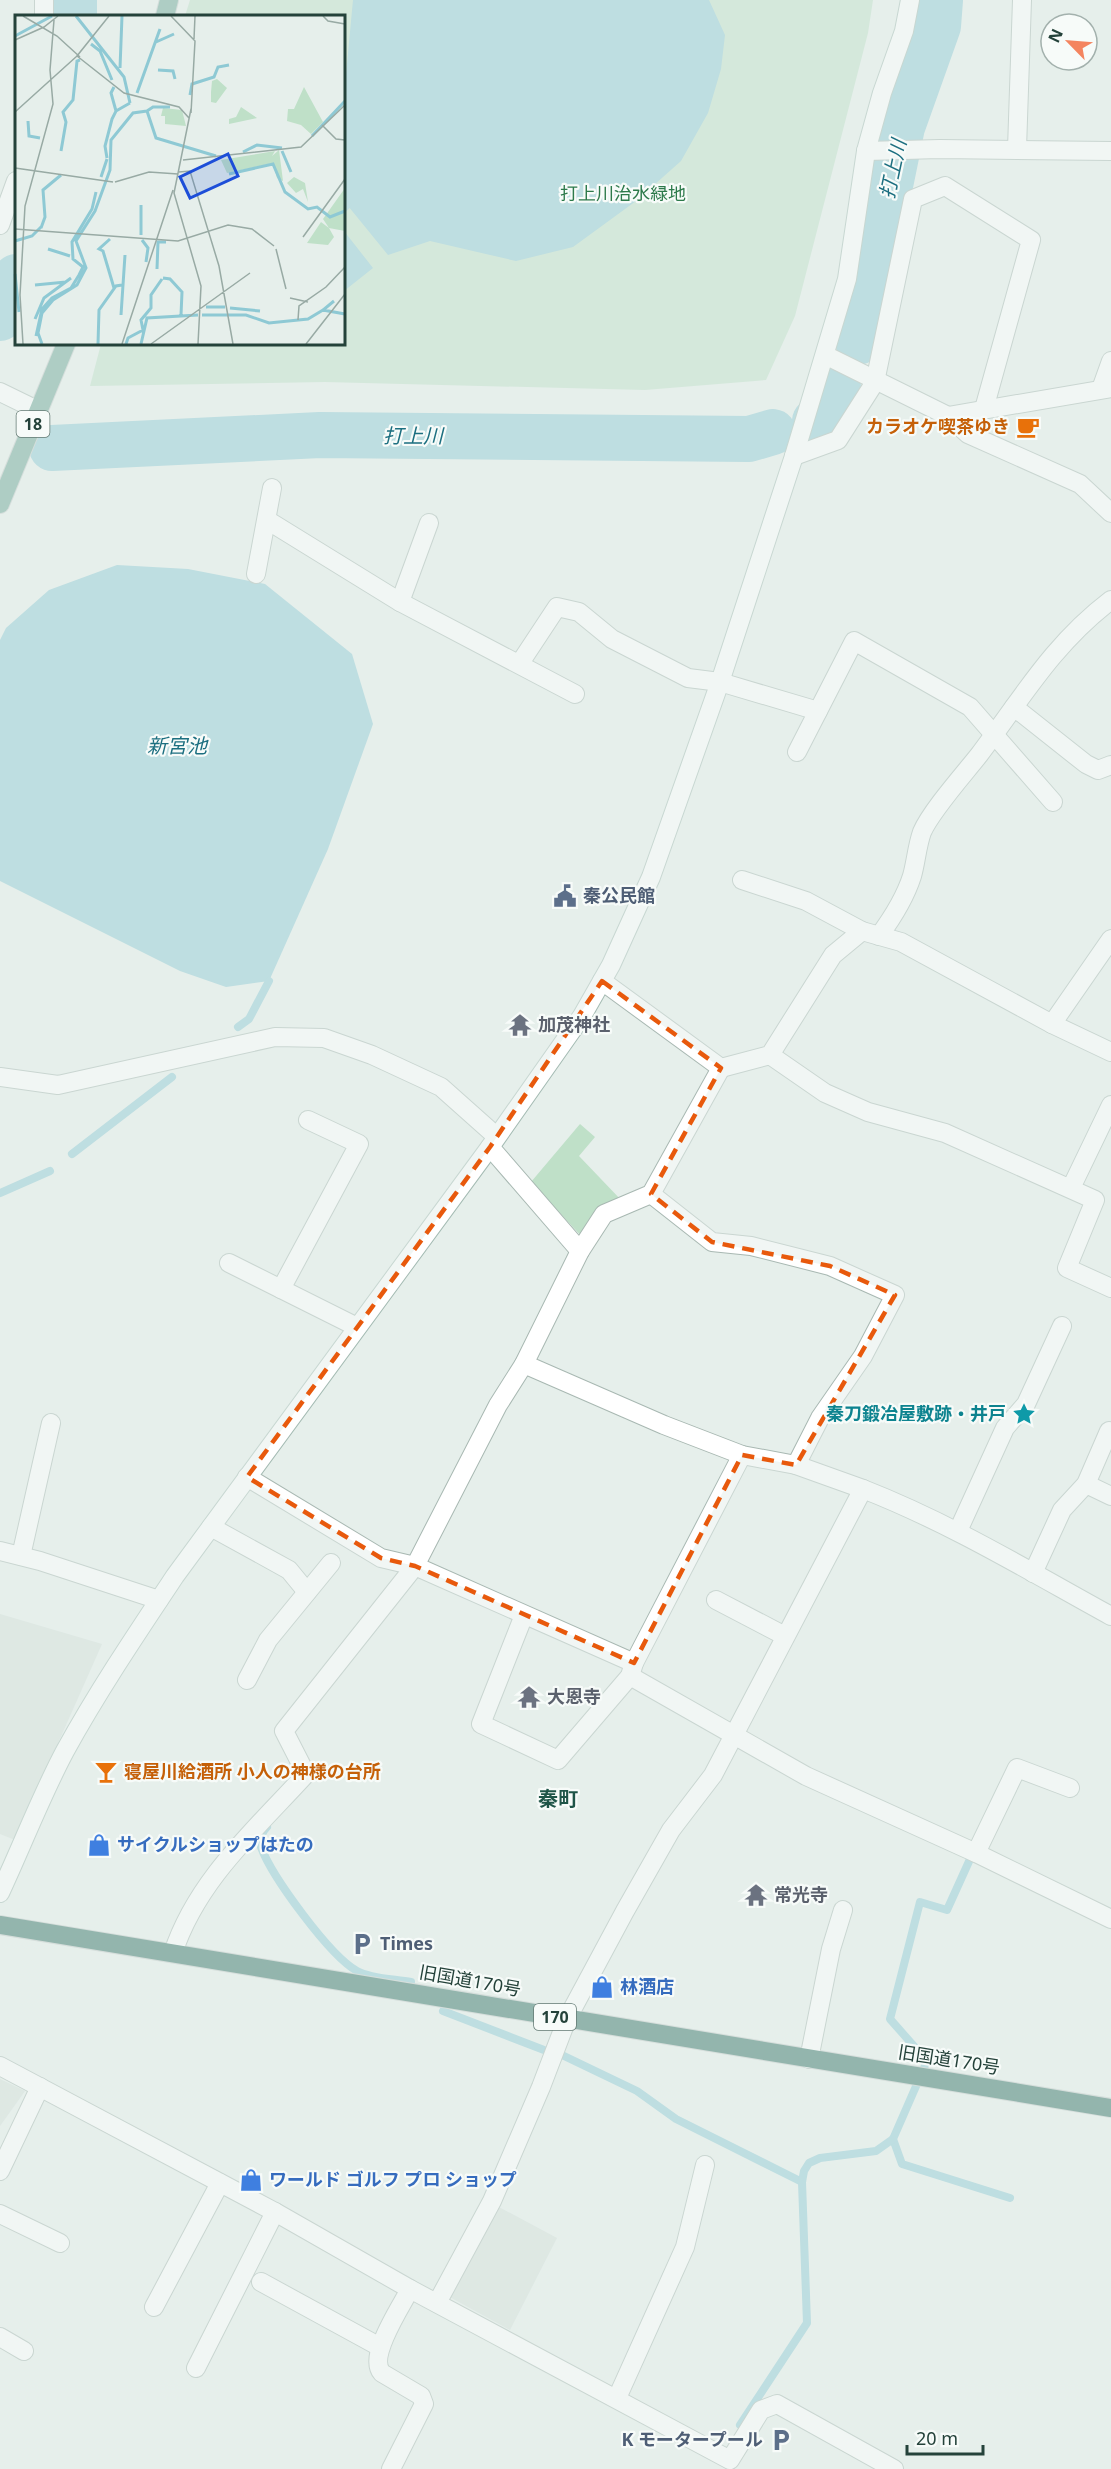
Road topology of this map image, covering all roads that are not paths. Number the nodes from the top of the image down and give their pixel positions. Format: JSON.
{"nodes":[{"id":1,"x":169,"y":0,"type":"edge"},
{"id":2,"x":910,"y":0,"type":"edge"},
{"id":3,"x":1022,"y":0,"type":"edge"},
{"id":4,"x":165,"y":15,"type":"edge"},
{"id":5,"x":1017,"y":149,"type":"junction"},
{"id":6,"x":866,"y":151,"type":"junction"},
{"id":7,"x":1111,"y":151,"type":"edge"},
{"id":8,"x":15,"y":184,"type":"edge"},
{"id":9,"x":0,"y":225,"type":"edge"},
{"id":10,"x":66,"y":345,"type":"edge"},
{"id":11,"x":825,"y":355,"type":"junction"},
{"id":12,"x":1111,"y":361,"type":"edge"},
{"id":13,"x":875,"y":382,"type":"junction"},
{"id":14,"x":1106,"y":389,"type":"edge"},
{"id":15,"x":0,"y":392,"type":"edge"},
{"id":16,"x":984,"y":410,"type":"junction"},
{"id":17,"x":39,"y":411,"type":"junction"},
{"id":18,"x":948,"y":416,"type":"junction"},
{"id":19,"x":794,"y":456,"type":"junction"},
{"id":20,"x":272,"y":488,"type":"dead end"},
{"id":21,"x":0,"y":504,"type":"edge"},
{"id":22,"x":1111,"y":513,"type":"edge"},
{"id":23,"x":267,"y":520,"type":"junction"},
{"id":24,"x":429,"y":523,"type":"dead end"},
{"id":25,"x":256,"y":574,"type":"dead end"},
{"id":26,"x":1111,"y":600,"type":"edge"},
{"id":27,"x":400,"y":602,"type":"junction"},
{"id":28,"x":520,"y":663,"type":"junction"},
{"id":29,"x":720,"y":682,"type":"junction"},
{"id":30,"x":574,"y":694,"type":"dead end"},
{"id":31,"x":1014,"y":707,"type":"junction"},
{"id":32,"x":818,"y":711,"type":"junction"},
{"id":33,"x":994,"y":735,"type":"junction"},
{"id":34,"x":797,"y":752,"type":"dead end"},
{"id":35,"x":1111,"y":765,"type":"edge"},
{"id":36,"x":1053,"y":802,"type":"dead end"},
{"id":37,"x":742,"y":880,"type":"dead end"},
{"id":38,"x":871,"y":933,"type":"junction"},
{"id":39,"x":1111,"y":939,"type":"edge"},
{"id":40,"x":602,"y":981,"type":"junction"},
{"id":41,"x":1052,"y":1024,"type":"junction"},
{"id":42,"x":1111,"y":1052,"type":"edge"},
{"id":43,"x":770,"y":1055,"type":"junction"},
{"id":44,"x":721,"y":1068,"type":"junction"},
{"id":45,"x":0,"y":1077,"type":"edge"},
{"id":46,"x":1111,"y":1105,"type":"edge"},
{"id":47,"x":308,"y":1120,"type":"dead end"},
{"id":48,"x":493,"y":1141,"type":"junction"},
{"id":49,"x":1071,"y":1188,"type":"junction"},
{"id":50,"x":651,"y":1194,"type":"junction"},
{"id":51,"x":580,"y":1251,"type":"junction"},
{"id":52,"x":229,"y":1263,"type":"dead end"},
{"id":53,"x":1111,"y":1288,"type":"edge"},
{"id":54,"x":281,"y":1289,"type":"junction"},
{"id":55,"x":1062,"y":1326,"type":"dead end"},
{"id":56,"x":357,"y":1327,"type":"junction"},
{"id":57,"x":524,"y":1364,"type":"junction"},
{"id":58,"x":51,"y":1423,"type":"dead end"},
{"id":59,"x":1109,"y":1431,"type":"dead end"},
{"id":60,"x":742,"y":1455,"type":"junction"},
{"id":61,"x":796,"y":1465,"type":"junction"},
{"id":62,"x":247,"y":1477,"type":"junction"},
{"id":63,"x":1086,"y":1485,"type":"junction"},
{"id":64,"x":863,"y":1489,"type":"junction"},
{"id":65,"x":1111,"y":1496,"type":"edge"},
{"id":66,"x":211,"y":1527,"type":"junction"},
{"id":67,"x":958,"y":1531,"type":"junction"},
{"id":68,"x":0,"y":1551,"type":"edge"},
{"id":69,"x":21,"y":1556,"type":"junction"},
{"id":70,"x":331,"y":1563,"type":"dead end"},
{"id":71,"x":415,"y":1566,"type":"junction"},
{"id":72,"x":1033,"y":1573,"type":"junction"},
{"id":73,"x":307,"y":1592,"type":"junction"},
{"id":74,"x":159,"y":1600,"type":"junction"},
{"id":75,"x":716,"y":1600,"type":"dead end"},
{"id":76,"x":524,"y":1615,"type":"junction"},
{"id":77,"x":1111,"y":1616,"type":"edge"},
{"id":78,"x":785,"y":1636,"type":"junction"},
{"id":79,"x":632,"y":1669,"type":"junction"},
{"id":80,"x":248,"y":1680,"type":"dead end"},
{"id":81,"x":735,"y":1735,"type":"junction"},
{"id":82,"x":1070,"y":1788,"type":"dead end"},
{"id":83,"x":976,"y":1853,"type":"junction"},
{"id":84,"x":0,"y":1893,"type":"edge"},
{"id":85,"x":843,"y":1910,"type":"dead end"},
{"id":86,"x":1111,"y":1919,"type":"edge"},
{"id":87,"x":0,"y":1924,"type":"edge"},
{"id":88,"x":173,"y":1953,"type":"junction"},
{"id":89,"x":567,"y":2019,"type":"junction"},
{"id":90,"x":809,"y":2059,"type":"junction"},
{"id":91,"x":0,"y":2066,"type":"edge"},
{"id":92,"x":40,"y":2087,"type":"junction"},
{"id":93,"x":1111,"y":2108,"type":"edge"},
{"id":94,"x":705,"y":2165,"type":"dead end"},
{"id":95,"x":0,"y":2171,"type":"edge"},
{"id":96,"x":220,"y":2183,"type":"junction"},
{"id":97,"x":275,"y":2212,"type":"junction"},
{"id":98,"x":0,"y":2214,"type":"edge"},
{"id":99,"x":60,"y":2243,"type":"dead end"},
{"id":100,"x":261,"y":2282,"type":"dead end"},
{"id":101,"x":410,"y":2289,"type":"junction"},
{"id":102,"x":437,"y":2303,"type":"junction"},
{"id":103,"x":154,"y":2307,"type":"dead end"},
{"id":104,"x":0,"y":2337,"type":"edge"},
{"id":105,"x":380,"y":2347,"type":"junction"},
{"id":106,"x":24,"y":2351,"type":"dead end"},
{"id":107,"x":196,"y":2368,"type":"dead end"},
{"id":108,"x":617,"y":2398,"type":"junction"},
{"id":109,"x":729,"y":2464,"type":"edge"},
{"id":110,"x":391,"y":2469,"type":"edge"},
{"id":111,"x":894,"y":2469,"type":"edge"}],
"edges":[{"from":1,"to":4,"type":"main road"},
{"from":2,"to":6,"type":"street"},
{"from":3,"to":5,"type":"street"},
{"from":5,"to":6,"type":"street"},
{"from":5,"to":7,"type":"street"},
{"from":6,"to":11,"type":"street"},
{"from":8,"to":9,"type":"street"},
{"from":10,"to":17,"type":"main road","number":"18"},
{"from":11,"to":13,"type":"street"},
{"from":11,"to":19,"type":"street"},
{"from":12,"to":14,"type":"street"},
{"from":13,"to":16,"type":"street"},
{"from":13,"to":18,"type":"street"},
{"from":13,"to":19,"type":"street"},
{"from":14,"to":16,"type":"street"},
{"from":15,"to":17,"type":"street"},
{"from":16,"to":18,"type":"street"},
{"from":17,"to":21,"type":"main road","number":"18"},
{"from":18,"to":22,"type":"street"},
{"from":19,"to":29,"type":"street"},
{"from":20,"to":23,"type":"street"},
{"from":23,"to":25,"type":"street"},
{"from":23,"to":27,"type":"street"},
{"from":24,"to":27,"type":"street"},
{"from":26,"to":31,"type":"street"},
{"from":27,"to":28,"type":"street"},
{"from":28,"to":29,"type":"street"},
{"from":28,"to":30,"type":"street"},
{"from":29,"to":32,"type":"street"},
{"from":29,"to":40,"type":"street"},
{"from":31,"to":33,"type":"street"},
{"from":31,"to":35,"type":"street"},
{"from":32,"to":33,"type":"street"},
{"from":32,"to":34,"type":"street"},
{"from":33,"to":36,"type":"street"},
{"from":33,"to":38,"type":"street"},
{"from":37,"to":38,"type":"street"},
{"from":38,"to":41,"type":"street"},
{"from":38,"to":43,"type":"street"},
{"from":39,"to":41,"type":"street"},
{"from":40,"to":44,"type":"street"},
{"from":40,"to":48,"type":"street"},
{"from":41,"to":42,"type":"street"},
{"from":43,"to":44,"type":"street"},
{"from":43,"to":49,"type":"street"},
{"from":44,"to":50,"type":"street"},
{"from":45,"to":48,"type":"street"},
{"from":46,"to":49,"type":"street"},
{"from":47,"to":54,"type":"street"},
{"from":48,"to":51,"type":"street"},
{"from":48,"to":56,"type":"street"},
{"from":49,"to":53,"type":"street"},
{"from":50,"to":51,"type":"street"},
{"from":50,"to":61,"type":"street"},
{"from":51,"to":57,"type":"street"},
{"from":52,"to":54,"type":"street"},
{"from":54,"to":56,"type":"street"},
{"from":55,"to":67,"type":"street"},
{"from":56,"to":62,"type":"street"},
{"from":57,"to":60,"type":"street"},
{"from":57,"to":71,"type":"street"},
{"from":58,"to":69,"type":"street"},
{"from":59,"to":63,"type":"street"},
{"from":60,"to":61,"type":"street"},
{"from":60,"to":79,"type":"street"},
{"from":61,"to":64,"type":"street"},
{"from":62,"to":66,"type":"street"},
{"from":62,"to":71,"type":"street"},
{"from":63,"to":65,"type":"street"},
{"from":63,"to":72,"type":"street"},
{"from":64,"to":67,"type":"street"},
{"from":64,"to":78,"type":"street"},
{"from":66,"to":73,"type":"street"},
{"from":66,"to":74,"type":"street"},
{"from":67,"to":72,"type":"street"},
{"from":68,"to":69,"type":"street"},
{"from":69,"to":74,"type":"street"},
{"from":70,"to":73,"type":"street"},
{"from":71,"to":76,"type":"street"},
{"from":71,"to":88,"type":"street"},
{"from":72,"to":77,"type":"street"},
{"from":73,"to":80,"type":"street"},
{"from":74,"to":84,"type":"street"},
{"from":75,"to":78,"type":"street"},
{"from":76,"to":79,"type":"street"},
{"from":76,"to":79,"type":"street"},
{"from":78,"to":81,"type":"street"},
{"from":79,"to":81,"type":"street"},
{"from":81,"to":83,"type":"street"},
{"from":81,"to":89,"type":"street"},
{"from":82,"to":83,"type":"street"},
{"from":83,"to":86,"type":"street"},
{"from":85,"to":90,"type":"street"},
{"from":87,"to":88,"type":"highway","name":"旧国道170号","number":"170"},
{"from":88,"to":89,"type":"highway","name":"旧国道170号","number":"170"},
{"from":89,"to":90,"type":"highway","name":"旧国道170号","number":"170"},
{"from":89,"to":102,"type":"street"},
{"from":90,"to":93,"type":"highway","name":"旧国道170号","number":"170"},
{"from":91,"to":92,"type":"street"},
{"from":92,"to":95,"type":"street"},
{"from":92,"to":96,"type":"street"},
{"from":94,"to":108,"type":"street"},
{"from":96,"to":97,"type":"street"},
{"from":96,"to":103,"type":"street"},
{"from":97,"to":101,"type":"street"},
{"from":97,"to":107,"type":"street"},
{"from":98,"to":99,"type":"street"},
{"from":100,"to":105,"type":"street"},
{"from":101,"to":102,"type":"street"},
{"from":101,"to":105,"type":"street"},
{"from":102,"to":108,"type":"street"},
{"from":104,"to":106,"type":"street"},
{"from":105,"to":110,"type":"street"},
{"from":108,"to":109,"type":"street"},
{"from":109,"to":111,"type":"street"}]}
